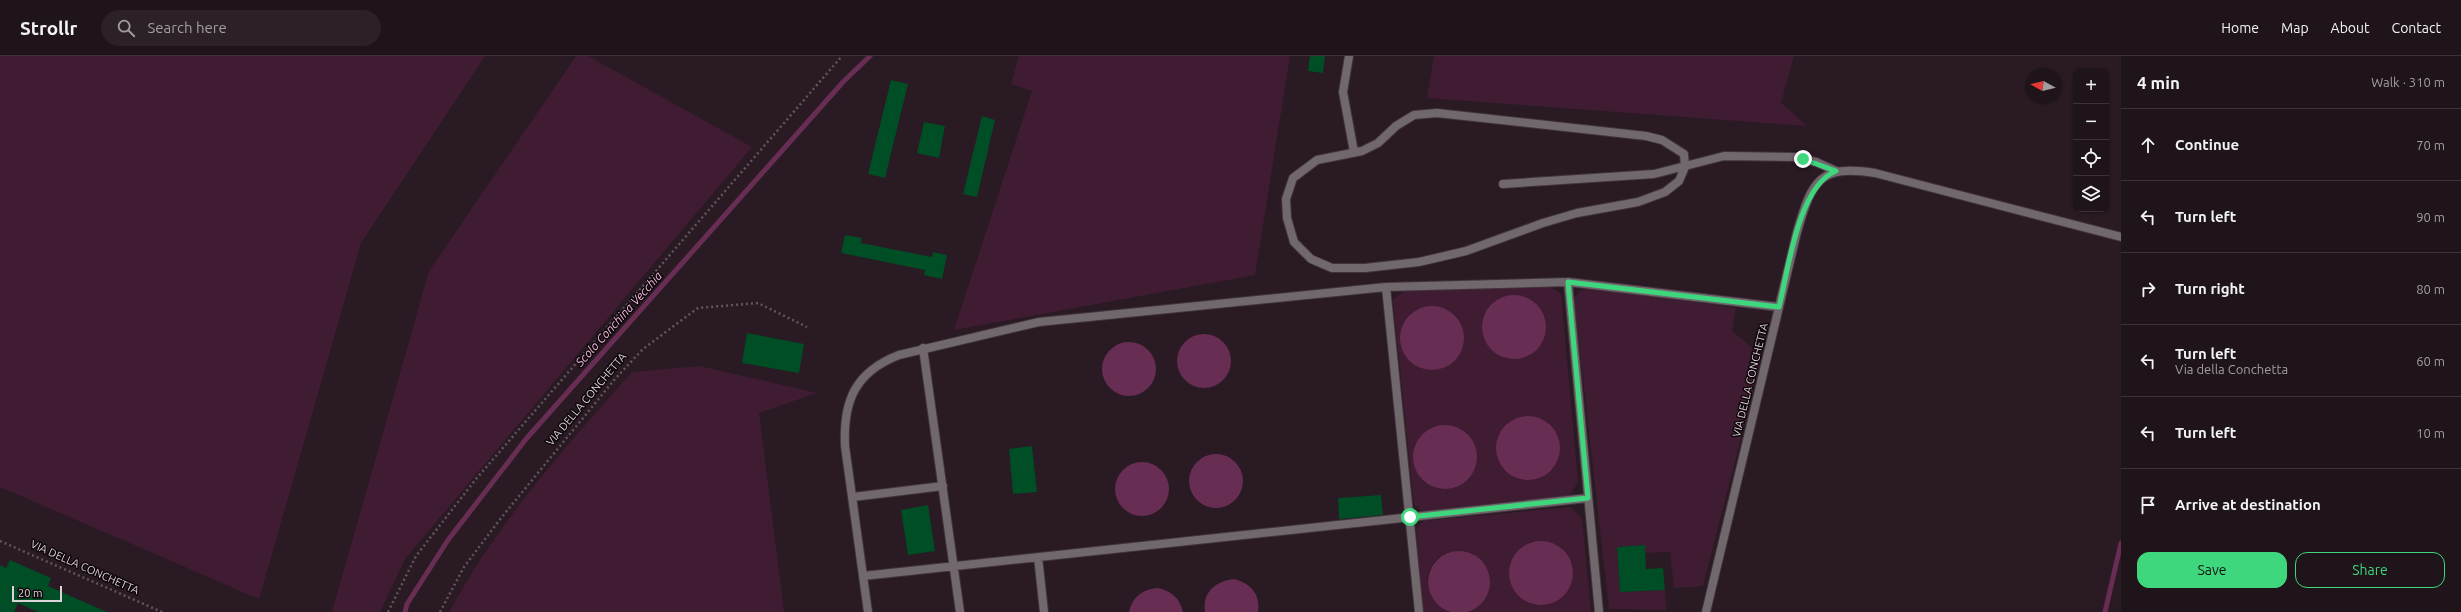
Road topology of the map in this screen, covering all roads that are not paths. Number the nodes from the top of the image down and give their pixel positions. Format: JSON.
{"nodes":[{"id":1,"x":1349,"y":56,"type":"edge"},
{"id":2,"x":1354,"y":152,"type":"junction"},
{"id":3,"x":1685,"y":167,"type":"junction"},
{"id":4,"x":1836,"y":171,"type":"junction"},
{"id":5,"x":1503,"y":184,"type":"dead end"},
{"id":6,"x":2121,"y":237,"type":"edge"},
{"id":7,"x":1568,"y":282,"type":"junction"},
{"id":8,"x":1386,"y":287,"type":"junction"},
{"id":9,"x":1779,"y":307,"type":"junction"},
{"id":10,"x":924,"y":348,"type":"junction"},
{"id":11,"x":943,"y":486,"type":"junction"},
{"id":12,"x":853,"y":497,"type":"junction"},
{"id":13,"x":1588,"y":498,"type":"junction"},
{"id":14,"x":1410,"y":517,"type":"junction"},
{"id":15,"x":1038,"y":557,"type":"junction"},
{"id":16,"x":954,"y":566,"type":"junction"},
{"id":17,"x":864,"y":576,"type":"junction"},
{"id":18,"x":868,"y":612,"type":"edge"},
{"id":19,"x":960,"y":612,"type":"edge"},
{"id":20,"x":1044,"y":612,"type":"edge"},
{"id":21,"x":1419,"y":612,"type":"edge"},
{"id":22,"x":1599,"y":612,"type":"edge"},
{"id":23,"x":1706,"y":612,"type":"edge"}],
"edges":[{"from":1,"to":2,"type":"street"},
{"from":2,"to":3,"type":"street"},
{"from":2,"to":3,"type":"street"},
{"from":3,"to":4,"type":"street"},
{"from":3,"to":5,"type":"street"},
{"from":4,"to":6,"type":"street"},
{"from":4,"to":9,"type":"street","name":"VIA DELLA CONCHETTA"},
{"from":7,"to":8,"type":"street"},
{"from":7,"to":9,"type":"street"},
{"from":7,"to":13,"type":"street"},
{"from":8,"to":10,"type":"street"},
{"from":8,"to":14,"type":"street"},
{"from":9,"to":23,"type":"street","name":"VIA DELLA CONCHETTA"},
{"from":10,"to":11,"type":"street"},
{"from":10,"to":12,"type":"street"},
{"from":11,"to":12,"type":"street"},
{"from":11,"to":16,"type":"street"},
{"from":12,"to":17,"type":"street"},
{"from":13,"to":14,"type":"street"},
{"from":13,"to":22,"type":"street"},
{"from":14,"to":15,"type":"street"},
{"from":14,"to":21,"type":"street"},
{"from":15,"to":16,"type":"street"},
{"from":15,"to":20,"type":"street"},
{"from":16,"to":17,"type":"street"},
{"from":16,"to":19,"type":"street"},
{"from":17,"to":18,"type":"street"}]}
